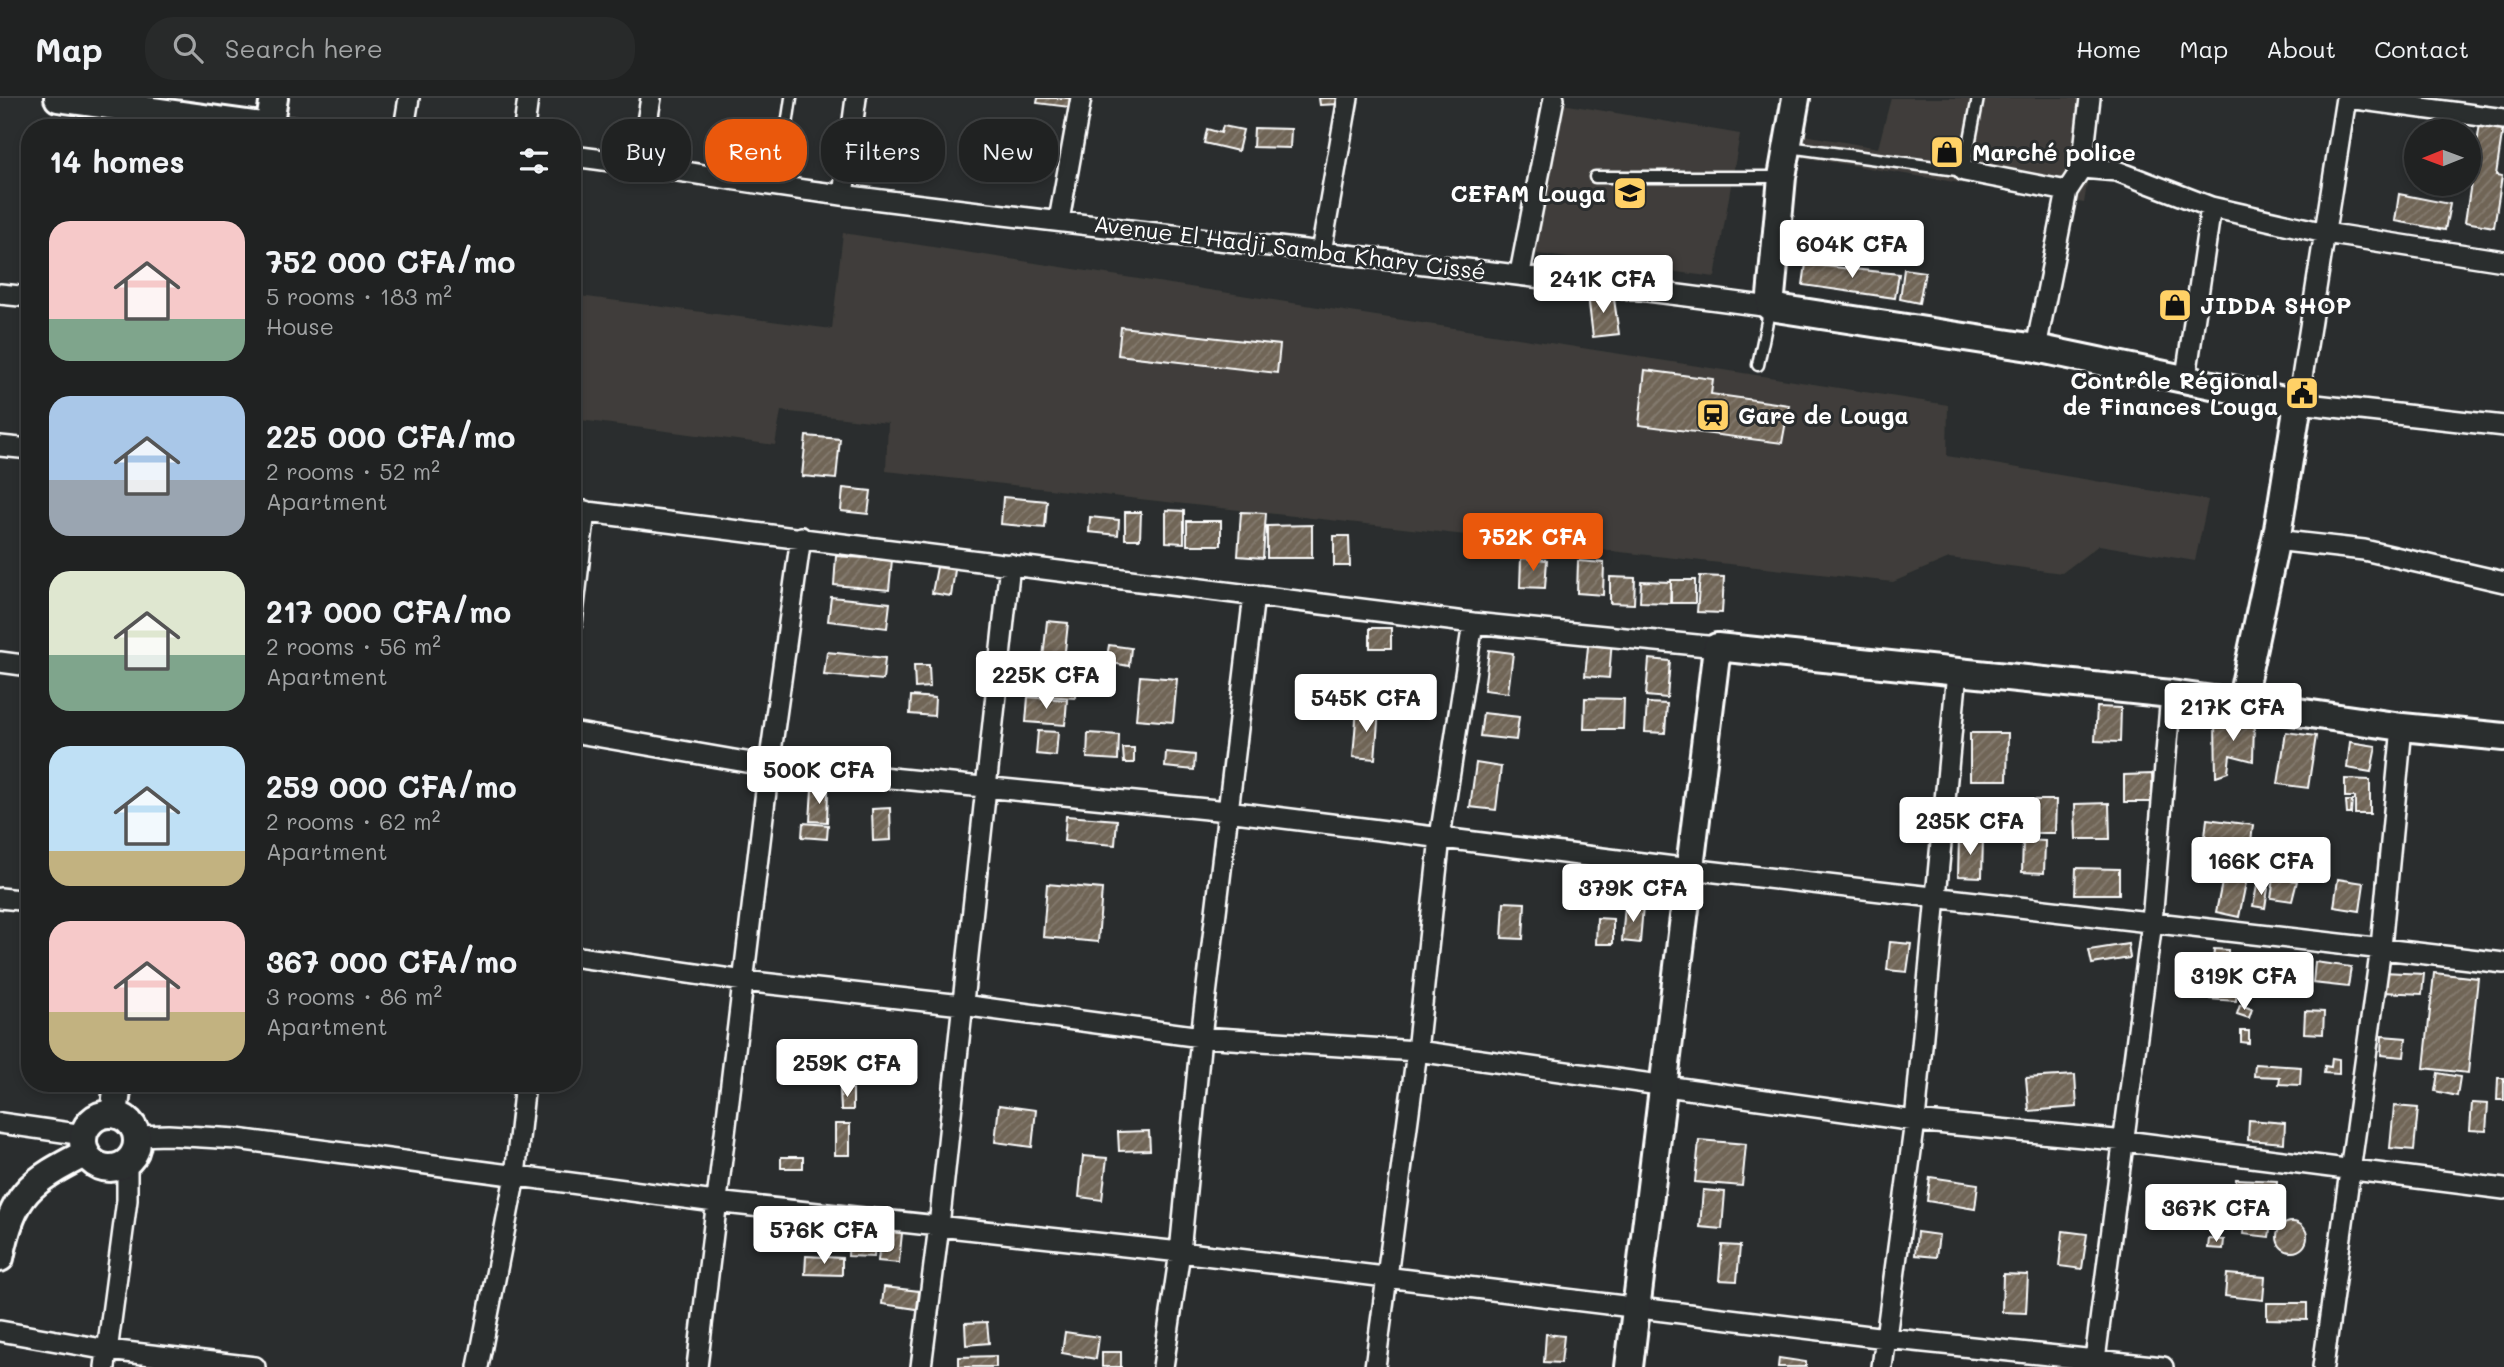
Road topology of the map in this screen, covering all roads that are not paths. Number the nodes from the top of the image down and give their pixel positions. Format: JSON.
{"nodes":[{"id":1,"x":58,"y":98,"type":"edge"},
{"id":2,"x":274,"y":98,"type":"edge"},
{"id":3,"x":410,"y":98,"type":"edge"},
{"id":4,"x":528,"y":98,"type":"edge"},
{"id":5,"x":650,"y":98,"type":"edge"},
{"id":6,"x":791,"y":98,"type":"edge"},
{"id":7,"x":856,"y":98,"type":"edge"},
{"id":8,"x":1081,"y":98,"type":"edge"},
{"id":9,"x":1348,"y":98,"type":"edge"},
{"id":10,"x":1554,"y":98,"type":"edge"},
{"id":11,"x":1796,"y":98,"type":"edge"},
{"id":12,"x":1978,"y":98,"type":"edge"},
{"id":13,"x":2090,"y":98,"type":"edge"},
{"id":14,"x":2347,"y":98,"type":"edge"},
{"id":15,"x":2468,"y":105,"type":"edge"},
{"id":16,"x":211,"y":119,"type":"edge"},
{"id":17,"x":270,"y":119,"type":"edge"},
{"id":18,"x":406,"y":119,"type":"edge"},
{"id":19,"x":525,"y":119,"type":"edge"},
{"id":20,"x":646,"y":119,"type":"edge"},
{"id":21,"x":2504,"y":119,"type":"edge"},
{"id":22,"x":1787,"y":147,"type":"junction"},
{"id":23,"x":581,"y":157,"type":"edge"},
{"id":24,"x":602,"y":160,"type":"edge"},
{"id":25,"x":2082,"y":168,"type":"junction"},
{"id":26,"x":691,"y":172,"type":"edge"},
{"id":27,"x":1964,"y":172,"type":"junction"},
{"id":28,"x":1595,"y":177,"type":"dead end"},
{"id":29,"x":1782,"y":177,"type":"junction"},
{"id":30,"x":778,"y":186,"type":"junction"},
{"id":31,"x":2067,"y":191,"type":"junction"},
{"id":32,"x":843,"y":195,"type":"junction"},
{"id":33,"x":2211,"y":206,"type":"junction"},
{"id":34,"x":1059,"y":220,"type":"junction"},
{"id":35,"x":2325,"y":233,"type":"junction"},
{"id":36,"x":1321,"y":252,"type":"junction"},
{"id":37,"x":2504,"y":261,"type":"edge"},
{"id":38,"x":1520,"y":272,"type":"junction"},
{"id":39,"x":0,"y":294,"type":"edge"},
{"id":40,"x":21,"y":296,"type":"edge"},
{"id":41,"x":1770,"y":307,"type":"junction"},
{"id":42,"x":2036,"y":348,"type":"junction"},
{"id":43,"x":1758,"y":365,"type":"dead end"},
{"id":44,"x":2186,"y":377,"type":"junction"},
{"id":45,"x":2298,"y":403,"type":"junction"},
{"id":46,"x":2504,"y":426,"type":"edge"},
{"id":47,"x":0,"y":446,"type":"edge"},
{"id":48,"x":21,"y":448,"type":"edge"},
{"id":49,"x":581,"y":510,"type":"edge"},
{"id":50,"x":801,"y":537,"type":"junction"},
{"id":51,"x":2275,"y":540,"type":"junction"},
{"id":52,"x":1010,"y":564,"type":"junction"},
{"id":53,"x":2504,"y":582,"type":"edge"},
{"id":54,"x":1254,"y":595,"type":"junction"},
{"id":55,"x":1473,"y":623,"type":"junction"},
{"id":56,"x":1717,"y":647,"type":"junction"},
{"id":57,"x":0,"y":662,"type":"edge"},
{"id":58,"x":21,"y":665,"type":"edge"},
{"id":59,"x":1957,"y":672,"type":"junction"},
{"id":60,"x":2171,"y":694,"type":"junction"},
{"id":61,"x":2241,"y":704,"type":"junction"},
{"id":62,"x":2402,"y":727,"type":"junction"},
{"id":63,"x":581,"y":734,"type":"edge"},
{"id":64,"x":2504,"y":737,"type":"edge"},
{"id":65,"x":769,"y":766,"type":"junction"},
{"id":66,"x":988,"y":786,"type":"junction"},
{"id":67,"x":1227,"y":811,"type":"junction"},
{"id":68,"x":1440,"y":837,"type":"junction"},
{"id":69,"x":1690,"y":869,"type":"junction"},
{"id":70,"x":1936,"y":897,"type":"junction"},
{"id":71,"x":0,"y":898,"type":"edge"},
{"id":72,"x":21,"y":900,"type":"edge"},
{"id":73,"x":2152,"y":922,"type":"junction"},
{"id":74,"x":2381,"y":947,"type":"junction"},
{"id":75,"x":581,"y":957,"type":"edge"},
{"id":76,"x":2504,"y":963,"type":"edge"},
{"id":77,"x":744,"y":981,"type":"junction"},
{"id":78,"x":962,"y":1005,"type":"junction"},
{"id":79,"x":1200,"y":1037,"type":"junction"},
{"id":80,"x":1417,"y":1051,"type":"junction"},
{"id":81,"x":1664,"y":1083,"type":"junction"},
{"id":82,"x":117,"y":1092,"type":"edge"},
{"id":83,"x":524,"y":1092,"type":"edge"},
{"id":84,"x":114,"y":1114,"type":"junction"},
{"id":85,"x":1915,"y":1121,"type":"junction"},
{"id":86,"x":0,"y":1123,"type":"edge"},
{"id":87,"x":137,"y":1136,"type":"junction"},
{"id":88,"x":2124,"y":1141,"type":"junction"},
{"id":89,"x":85,"y":1144,"type":"junction"},
{"id":90,"x":127,"y":1161,"type":"junction"},
{"id":91,"x":2348,"y":1168,"type":"junction"},
{"id":92,"x":515,"y":1176,"type":"junction"},
{"id":93,"x":2504,"y":1189,"type":"edge"},
{"id":94,"x":715,"y":1202,"type":"junction"},
{"id":95,"x":939,"y":1226,"type":"junction"},
{"id":96,"x":1180,"y":1252,"type":"junction"},
{"id":97,"x":0,"y":1258,"type":"edge"},
{"id":98,"x":1388,"y":1276,"type":"junction"},
{"id":99,"x":1636,"y":1310,"type":"junction"},
{"id":100,"x":0,"y":1331,"type":"edge"},
{"id":101,"x":1886,"y":1338,"type":"junction"},
{"id":102,"x":106,"y":1358,"type":"edge"},
{"id":103,"x":2095,"y":1362,"type":"edge"},
{"id":104,"x":255,"y":1367,"type":"edge"},
{"id":105,"x":478,"y":1367,"type":"edge"},
{"id":106,"x":697,"y":1367,"type":"edge"},
{"id":107,"x":920,"y":1367,"type":"edge"},
{"id":108,"x":1163,"y":1367,"type":"edge"},
{"id":109,"x":1375,"y":1367,"type":"edge"},
{"id":110,"x":1629,"y":1367,"type":"edge"},
{"id":111,"x":1882,"y":1367,"type":"edge"},
{"id":112,"x":2163,"y":1367,"type":"edge"},
{"id":113,"x":2323,"y":1367,"type":"edge"}],
"edges":[{"from":1,"to":16,"type":"street"},
{"from":2,"to":17,"type":"street"},
{"from":3,"to":18,"type":"street"},
{"from":4,"to":19,"type":"street"},
{"from":5,"to":20,"type":"street"},
{"from":6,"to":30,"type":"lane"},
{"from":7,"to":32,"type":"street"},
{"from":8,"to":34,"type":"street"},
{"from":9,"to":36,"type":"street"},
{"from":10,"to":38,"type":"street"},
{"from":11,"to":22,"type":"street"},
{"from":12,"to":27,"type":"lane"},
{"from":13,"to":25,"type":"street"},
{"from":14,"to":15,"type":"street"},
{"from":14,"to":35,"type":"street"},
{"from":15,"to":21,"type":"street"},
{"from":22,"to":27,"type":"lane"},
{"from":22,"to":29,"type":"street"},
{"from":23,"to":24,"type":"street","name":"Avenue El Hadji Samba Khary Cissé"},
{"from":25,"to":31,"type":"street"},
{"from":25,"to":33,"type":"street"},
{"from":26,"to":30,"type":"street","name":"Avenue El Hadji Samba Khary Cissé"},
{"from":27,"to":31,"type":"street"},
{"from":28,"to":29,"type":"lane"},
{"from":29,"to":41,"type":"street"},
{"from":30,"to":32,"type":"street","name":"Avenue El Hadji Samba Khary Cissé"},
{"from":31,"to":42,"type":"street"},
{"from":32,"to":34,"type":"street","name":"Avenue El Hadji Samba Khary Cissé"},
{"from":33,"to":35,"type":"street"},
{"from":33,"to":44,"type":"street"},
{"from":34,"to":36,"type":"street","name":"Avenue El Hadji Samba Khary Cissé"},
{"from":35,"to":37,"type":"street"},
{"from":35,"to":45,"type":"street"},
{"from":36,"to":38,"type":"street","name":"Avenue El Hadji Samba Khary Cissé"},
{"from":38,"to":41,"type":"street","name":"Avenue El Hadji Samba Khary Cissé"},
{"from":39,"to":40,"type":"street"},
{"from":41,"to":42,"type":"street","name":"Avenue El Hadji Samba Khary Cissé"},
{"from":41,"to":43,"type":"lane"},
{"from":42,"to":44,"type":"street","name":"Avenue El Hadji Samba Khary Cissé"},
{"from":44,"to":45,"type":"street","name":"Avenue El Hadji Samba Khary Cissé"},
{"from":45,"to":46,"type":"street","name":"Avenue El Hadji Samba Khary Cissé"},
{"from":45,"to":51,"type":"street"},
{"from":47,"to":48,"type":"street"},
{"from":49,"to":50,"type":"street"},
{"from":50,"to":52,"type":"street"},
{"from":50,"to":65,"type":"street"},
{"from":51,"to":53,"type":"street"},
{"from":51,"to":61,"type":"street"},
{"from":52,"to":54,"type":"street"},
{"from":52,"to":66,"type":"street"},
{"from":54,"to":55,"type":"street"},
{"from":54,"to":67,"type":"street"},
{"from":55,"to":56,"type":"street"},
{"from":55,"to":68,"type":"street"},
{"from":56,"to":59,"type":"street"},
{"from":56,"to":69,"type":"street"},
{"from":57,"to":58,"type":"street"},
{"from":59,"to":60,"type":"street"},
{"from":59,"to":70,"type":"street"},
{"from":60,"to":61,"type":"street"},
{"from":60,"to":73,"type":"street"},
{"from":61,"to":62,"type":"street"},
{"from":62,"to":64,"type":"street"},
{"from":62,"to":74,"type":"street"},
{"from":63,"to":65,"type":"street"},
{"from":65,"to":66,"type":"street"},
{"from":65,"to":77,"type":"street"},
{"from":66,"to":67,"type":"street"},
{"from":66,"to":78,"type":"street"},
{"from":67,"to":68,"type":"street"},
{"from":67,"to":79,"type":"street"},
{"from":68,"to":69,"type":"street"},
{"from":68,"to":80,"type":"street"},
{"from":69,"to":70,"type":"street"},
{"from":69,"to":81,"type":"street"},
{"from":70,"to":73,"type":"street"},
{"from":70,"to":85,"type":"street"},
{"from":71,"to":72,"type":"street"},
{"from":73,"to":74,"type":"street"},
{"from":73,"to":88,"type":"street"},
{"from":74,"to":76,"type":"street"},
{"from":74,"to":91,"type":"street"},
{"from":75,"to":77,"type":"street"},
{"from":77,"to":78,"type":"street"},
{"from":77,"to":94,"type":"street"},
{"from":78,"to":79,"type":"street"},
{"from":78,"to":95,"type":"street"},
{"from":79,"to":80,"type":"street"},
{"from":79,"to":96,"type":"street"},
{"from":80,"to":81,"type":"street"},
{"from":80,"to":98,"type":"street"},
{"from":81,"to":85,"type":"street"},
{"from":81,"to":99,"type":"street"},
{"from":82,"to":84,"type":"street"},
{"from":83,"to":92,"type":"street"},
{"from":84,"to":87,"type":"street"},
{"from":84,"to":89,"type":"street"},
{"from":85,"to":88,"type":"street"},
{"from":85,"to":101,"type":"street"},
{"from":86,"to":89,"type":"street"},
{"from":87,"to":90,"type":"street"},
{"from":87,"to":92,"type":"street"},
{"from":88,"to":91,"type":"street"},
{"from":88,"to":103,"type":"street"},
{"from":89,"to":90,"type":"street"},
{"from":89,"to":97,"type":"street"},
{"from":90,"to":102,"type":"street"},
{"from":91,"to":93,"type":"street"},
{"from":91,"to":113,"type":"street"},
{"from":92,"to":94,"type":"street"},
{"from":92,"to":105,"type":"street"},
{"from":94,"to":95,"type":"street"},
{"from":94,"to":106,"type":"street"},
{"from":95,"to":96,"type":"street"},
{"from":95,"to":107,"type":"street"},
{"from":96,"to":98,"type":"street"},
{"from":96,"to":108,"type":"street"},
{"from":98,"to":99,"type":"street"},
{"from":98,"to":109,"type":"street"},
{"from":99,"to":101,"type":"street"},
{"from":99,"to":110,"type":"street"},
{"from":100,"to":102,"type":"street"},
{"from":101,"to":103,"type":"street"},
{"from":101,"to":111,"type":"street"},
{"from":102,"to":104,"type":"street"},
{"from":103,"to":112,"type":"street"}]}
